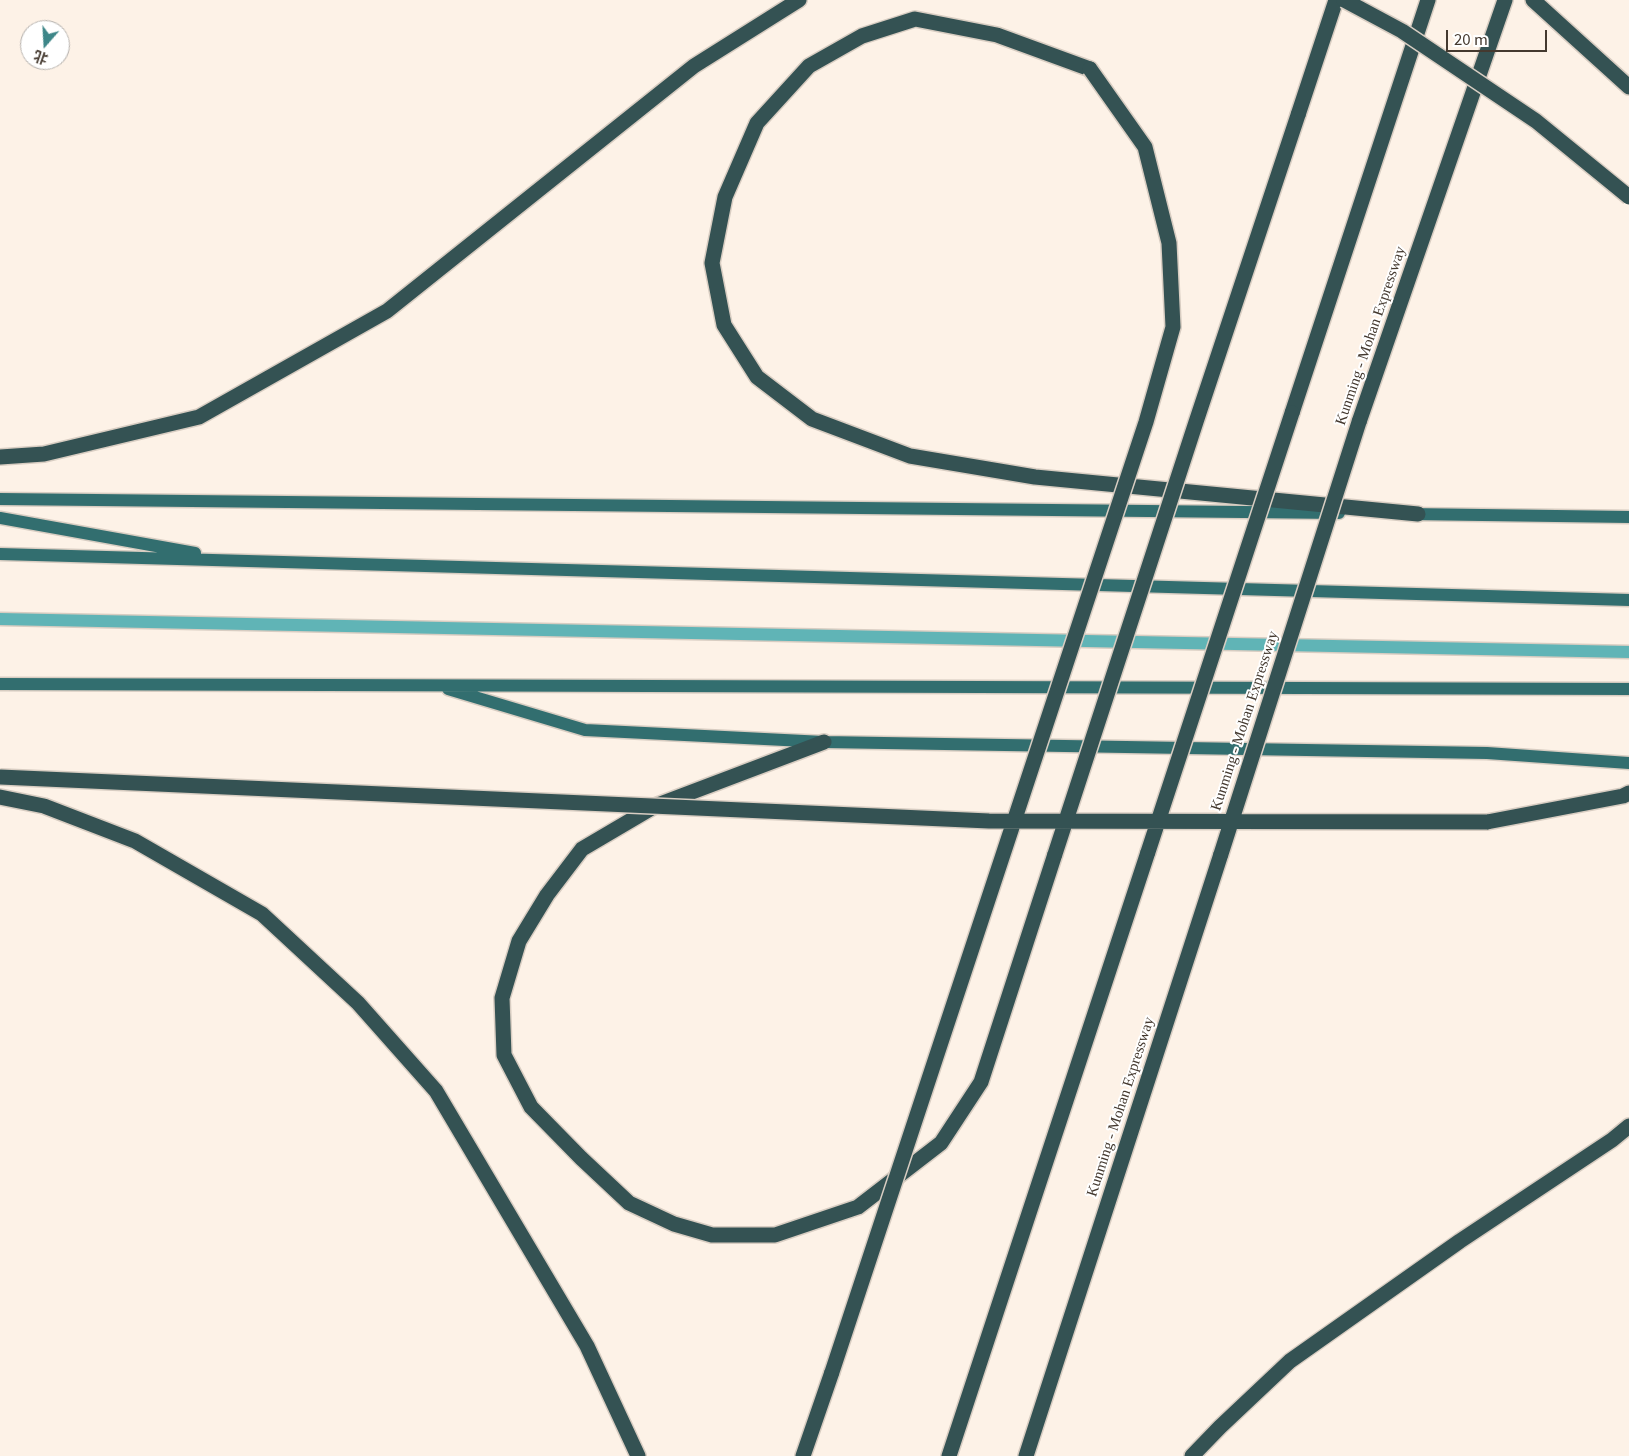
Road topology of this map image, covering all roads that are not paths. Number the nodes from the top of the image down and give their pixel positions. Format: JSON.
{"nodes":[{"id":1,"x":781,"y":0,"type":"edge"},
{"id":2,"x":799,"y":0,"type":"edge"},
{"id":3,"x":1336,"y":0,"type":"edge"},
{"id":4,"x":1344,"y":0,"type":"edge"},
{"id":5,"x":1428,"y":0,"type":"edge"},
{"id":6,"x":1505,"y":0,"type":"edge"},
{"id":7,"x":1533,"y":0,"type":"edge"},
{"id":8,"x":1574,"y":36,"type":"junction"},
{"id":9,"x":722,"y":48,"type":"junction"},
{"id":10,"x":1629,"y":80,"type":"edge"},
{"id":11,"x":1629,"y":87,"type":"edge"},
{"id":12,"x":1629,"y":197,"type":"edge"},
{"id":13,"x":0,"y":457,"type":"edge"},
{"id":14,"x":0,"y":499,"type":"edge"},
{"id":15,"x":1418,"y":514,"type":"junction"},
{"id":16,"x":1629,"y":517,"type":"edge"},
{"id":17,"x":0,"y":518,"type":"edge"},
{"id":18,"x":0,"y":554,"type":"edge"},
{"id":19,"x":234,"y":560,"type":"junction"},
{"id":20,"x":1629,"y":600,"type":"edge"},
{"id":21,"x":0,"y":619,"type":"edge"},
{"id":22,"x":1629,"y":652,"type":"edge"},
{"id":23,"x":0,"y":684,"type":"edge"},
{"id":24,"x":433,"y":684,"type":"junction"},
{"id":25,"x":1629,"y":689,"type":"edge"},
{"id":26,"x":824,"y":742,"type":"junction"},
{"id":27,"x":1629,"y":764,"type":"edge"},
{"id":28,"x":0,"y":777,"type":"edge"},
{"id":29,"x":1629,"y":792,"type":"edge"},
{"id":30,"x":0,"y":798,"type":"edge"},
{"id":31,"x":1629,"y":1127,"type":"edge"},
{"id":32,"x":638,"y":1456,"type":"edge"},
{"id":33,"x":803,"y":1456,"type":"edge"},
{"id":34,"x":949,"y":1456,"type":"edge"},
{"id":35,"x":1026,"y":1456,"type":"edge"},
{"id":36,"x":1192,"y":1456,"type":"edge"}],
"edges":[{"from":1,"to":9,"type":"highway"},
{"from":2,"to":9,"type":"highway"},
{"from":3,"to":26,"type":"highway","bridge":true},
{"from":4,"to":12,"type":"highway","bridge":true},
{"from":5,"to":34,"type":"highway","bridge":true},
{"from":6,"to":35,"type":"highway","name":"Kunming - Mohan Expressway","bridge":true},
{"from":7,"to":8,"type":"highway"},
{"from":8,"to":10,"type":"highway"},
{"from":8,"to":11,"type":"highway"},
{"from":9,"to":13,"type":"highway"},
{"from":14,"to":15,"type":"main road"},
{"from":15,"to":16,"type":"main road"},
{"from":15,"to":33,"type":"highway","bridge":true},
{"from":17,"to":19,"type":"main road"},
{"from":18,"to":19,"type":"main road"},
{"from":19,"to":20,"type":"main road"},
{"from":21,"to":22,"type":"lane"},
{"from":23,"to":24,"type":"main road"},
{"from":24,"to":25,"type":"main road"},
{"from":24,"to":26,"type":"main road"},
{"from":26,"to":27,"type":"main road"},
{"from":28,"to":29,"type":"highway","bridge":true},
{"from":30,"to":32,"type":"highway"},
{"from":31,"to":36,"type":"highway"}]}
